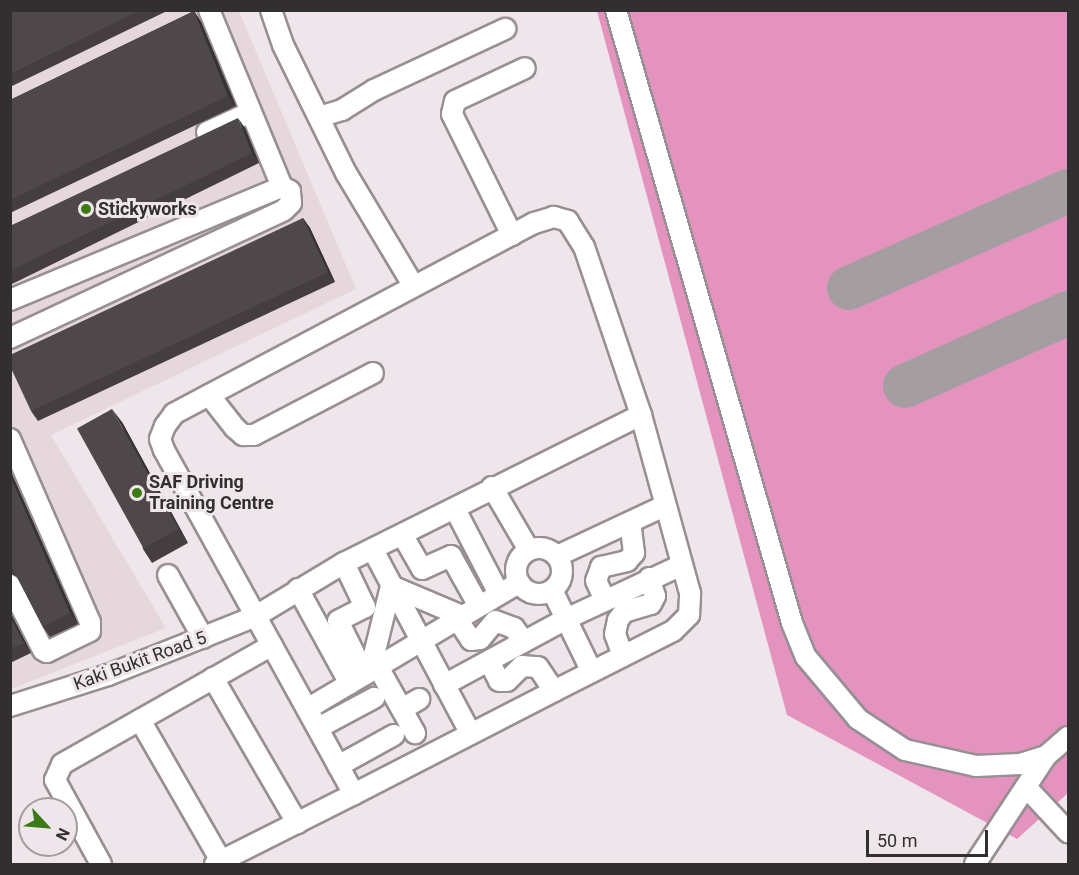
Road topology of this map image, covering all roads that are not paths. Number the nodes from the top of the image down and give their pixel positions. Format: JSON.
{"nodes":[{"id":1,"x":209,"y":10,"type":"edge"},
{"id":2,"x":271,"y":10,"type":"edge"},
{"id":3,"x":616,"y":10,"type":"edge"},
{"id":4,"x":505,"y":29,"type":"dead end"},
{"id":5,"x":525,"y":68,"type":"dead end"},
{"id":6,"x":251,"y":112,"type":"junction"},
{"id":7,"x":319,"y":117,"type":"junction"},
{"id":8,"x":188,"y":142,"type":"edge"},
{"id":9,"x":282,"y":188,"type":"junction"},
{"id":10,"x":512,"y":234,"type":"junction"},
{"id":11,"x":413,"y":285,"type":"junction"},
{"id":12,"x":10,"y":300,"type":"edge"},
{"id":13,"x":10,"y":338,"type":"edge"},
{"id":14,"x":373,"y":373,"type":"dead end"},
{"id":15,"x":209,"y":395,"type":"junction"},
{"id":16,"x":641,"y":415,"type":"junction"},
{"id":17,"x":10,"y":439,"type":"edge"},
{"id":18,"x":492,"y":487,"type":"junction"},
{"id":19,"x":664,"y":507,"type":"junction"},
{"id":20,"x":455,"y":509,"type":"junction"},
{"id":21,"x":630,"y":522,"type":"junction"},
{"id":22,"x":403,"y":536,"type":"junction"},
{"id":23,"x":373,"y":550,"type":"junction"},
{"id":24,"x":529,"y":550,"type":"junction"},
{"id":25,"x":557,"y":556,"type":"junction"},
{"id":26,"x":344,"y":563,"type":"junction"},
{"id":27,"x":682,"y":565,"type":"junction"},
{"id":28,"x":168,"y":575,"type":"dead end"},
{"id":29,"x":649,"y":578,"type":"junction"},
{"id":30,"x":518,"y":583,"type":"junction"},
{"id":31,"x":10,"y":585,"type":"edge"},
{"id":32,"x":391,"y":586,"type":"junction"},
{"id":33,"x":298,"y":589,"type":"junction"},
{"id":34,"x":552,"y":590,"type":"junction"},
{"id":35,"x":499,"y":594,"type":"junction"},
{"id":36,"x":605,"y":600,"type":"junction"},
{"id":37,"x":479,"y":606,"type":"junction"},
{"id":38,"x":256,"y":616,"type":"junction"},
{"id":39,"x":460,"y":618,"type":"junction"},
{"id":40,"x":566,"y":620,"type":"junction"},
{"id":41,"x":203,"y":638,"type":"junction"},
{"id":42,"x":420,"y":642,"type":"junction"},
{"id":43,"x":524,"y":642,"type":"junction"},
{"id":44,"x":272,"y":645,"type":"junction"},
{"id":45,"x":623,"y":656,"type":"junction"},
{"id":46,"x":489,"y":661,"type":"junction"},
{"id":47,"x":592,"y":672,"type":"junction"},
{"id":48,"x":366,"y":674,"type":"junction"},
{"id":49,"x":213,"y":678,"type":"junction"},
{"id":50,"x":444,"y":685,"type":"junction"},
{"id":51,"x":554,"y":691,"type":"junction"},
{"id":52,"x":419,"y":699,"type":"dead end"},
{"id":53,"x":14,"y":707,"type":"edge"},
{"id":54,"x":307,"y":709,"type":"junction"},
{"id":55,"x":402,"y":709,"type":"junction"},
{"id":56,"x":140,"y":720,"type":"junction"},
{"id":57,"x":318,"y":728,"type":"junction"},
{"id":58,"x":415,"y":733,"type":"dead end"},
{"id":59,"x":471,"y":734,"type":"junction"},
{"id":60,"x":1068,"y":736,"type":"edge"},
{"id":61,"x":1046,"y":756,"type":"junction"},
{"id":62,"x":338,"y":766,"type":"junction"},
{"id":63,"x":1026,"y":787,"type":"junction"},
{"id":64,"x":354,"y":794,"type":"junction"},
{"id":65,"x":297,"y":823,"type":"junction"},
{"id":66,"x":1068,"y":832,"type":"edge"},
{"id":67,"x":218,"y":863,"type":"edge"},
{"id":68,"x":101,"y":864,"type":"edge"},
{"id":69,"x":975,"y":864,"type":"edge"}],
"edges":[{"from":1,"to":6,"type":"lane"},
{"from":2,"to":7,"type":"lane"},
{"from":3,"to":61,"type":"lane"},
{"from":4,"to":7,"type":"lane"},
{"from":5,"to":10,"type":"lane"},
{"from":6,"to":8,"type":"lane"},
{"from":6,"to":9,"type":"lane"},
{"from":7,"to":11,"type":"lane"},
{"from":9,"to":12,"type":"lane"},
{"from":9,"to":13,"type":"lane"},
{"from":10,"to":11,"type":"lane"},
{"from":10,"to":16,"type":"lane"},
{"from":11,"to":15,"type":"lane"},
{"from":14,"to":15,"type":"lane"},
{"from":15,"to":38,"type":"lane"},
{"from":16,"to":18,"type":"lane","name":"Kaki Bukit Road 5"},
{"from":16,"to":19,"type":"lane"},
{"from":17,"to":31,"type":"lane"},
{"from":18,"to":20,"type":"lane","name":"Kaki Bukit Road 5"},
{"from":18,"to":24,"type":"lane"},
{"from":19,"to":21,"type":"lane"},
{"from":19,"to":27,"type":"lane"},
{"from":20,"to":22,"type":"lane","name":"Kaki Bukit Road 5"},
{"from":20,"to":35,"type":"lane"},
{"from":21,"to":25,"type":"lane"},
{"from":21,"to":36,"type":"lane"},
{"from":22,"to":23,"type":"lane","name":"Kaki Bukit Road 5"},
{"from":22,"to":37,"type":"lane"},
{"from":23,"to":26,"type":"lane","name":"Kaki Bukit Road 5"},
{"from":23,"to":32,"type":"lane"},
{"from":24,"to":25,"type":"lane"},
{"from":24,"to":30,"type":"lane"},
{"from":25,"to":34,"type":"lane"},
{"from":26,"to":33,"type":"lane","name":"Kaki Bukit Road 5"},
{"from":26,"to":48,"type":"lane"},
{"from":27,"to":29,"type":"lane"},
{"from":27,"to":45,"type":"lane"},
{"from":28,"to":41,"type":"lane"},
{"from":29,"to":36,"type":"lane"},
{"from":29,"to":45,"type":"lane"},
{"from":30,"to":34,"type":"lane"},
{"from":30,"to":35,"type":"lane"},
{"from":32,"to":39,"type":"lane"},
{"from":32,"to":42,"type":"lane"},
{"from":32,"to":48,"type":"lane"},
{"from":33,"to":38,"type":"lane","name":"Kaki Bukit Road 5"},
{"from":33,"to":48,"type":"lane"},
{"from":34,"to":40,"type":"lane"},
{"from":35,"to":37,"type":"lane"},
{"from":36,"to":40,"type":"lane"},
{"from":37,"to":39,"type":"lane"},
{"from":38,"to":41,"type":"lane","name":"Kaki Bukit Road 5"},
{"from":38,"to":44,"type":"lane"},
{"from":39,"to":42,"type":"lane"},
{"from":39,"to":43,"type":"lane"},
{"from":40,"to":43,"type":"lane"},
{"from":40,"to":47,"type":"lane"},
{"from":41,"to":53,"type":"lane","name":"Kaki Bukit Road 5"},
{"from":42,"to":48,"type":"lane"},
{"from":42,"to":50,"type":"lane"},
{"from":43,"to":46,"type":"lane"},
{"from":44,"to":49,"type":"lane"},
{"from":44,"to":54,"type":"lane"},
{"from":45,"to":47,"type":"lane"},
{"from":46,"to":50,"type":"lane"},
{"from":46,"to":51,"type":"lane"},
{"from":47,"to":51,"type":"lane"},
{"from":48,"to":54,"type":"lane"},
{"from":48,"to":55,"type":"lane"},
{"from":49,"to":56,"type":"lane"},
{"from":49,"to":65,"type":"lane"},
{"from":50,"to":59,"type":"lane"},
{"from":51,"to":59,"type":"lane"},
{"from":52,"to":55,"type":"lane"},
{"from":54,"to":57,"type":"lane"},
{"from":55,"to":58,"type":"lane"},
{"from":56,"to":67,"type":"lane"},
{"from":56,"to":68,"type":"lane"},
{"from":57,"to":62,"type":"lane"},
{"from":57,"to":62,"type":"lane"},
{"from":59,"to":64,"type":"lane"},
{"from":60,"to":61,"type":"lane"},
{"from":61,"to":63,"type":"lane"},
{"from":62,"to":64,"type":"lane"},
{"from":63,"to":66,"type":"lane"},
{"from":63,"to":69,"type":"lane"},
{"from":64,"to":65,"type":"lane"},
{"from":65,"to":67,"type":"lane"}]}
